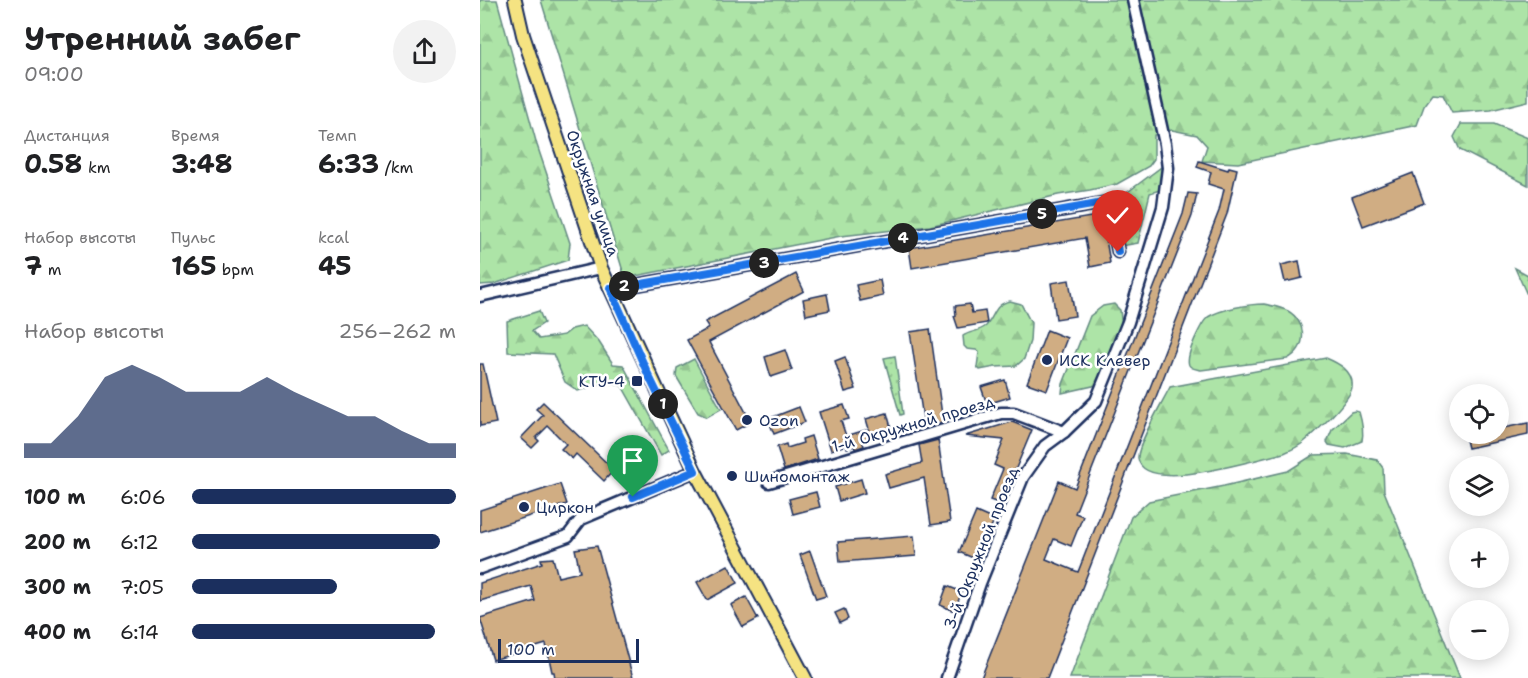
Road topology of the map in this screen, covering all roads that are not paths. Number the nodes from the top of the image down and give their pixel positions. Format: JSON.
{"nodes":[{"id":1,"x":515,"y":0,"type":"edge"},
{"id":2,"x":1133,"y":0,"type":"edge"},
{"id":3,"x":1118,"y":252,"type":"dead end"},
{"id":4,"x":601,"y":268,"type":"junction"},
{"id":5,"x":610,"y":288,"type":"junction"},
{"id":6,"x":480,"y":296,"type":"edge"},
{"id":7,"x":1064,"y":432,"type":"junction"},
{"id":8,"x":695,"y":471,"type":"junction"},
{"id":9,"x":769,"y":482,"type":"dead end"},
{"id":10,"x":480,"y":568,"type":"edge"},
{"id":11,"x":806,"y":678,"type":"edge"},
{"id":12,"x":947,"y":678,"type":"edge"}],
"edges":[{"from":1,"to":4,"type":"main road","name":"Окружная улица"},
{"from":2,"to":7,"type":"street","name":"3-й Окружной проезд"},
{"from":3,"to":5,"type":"street"},
{"from":4,"to":5,"type":"main road","name":"Окружная улица"},
{"from":4,"to":6,"type":"street"},
{"from":5,"to":8,"type":"main road","name":"Окружная улица"},
{"from":7,"to":9,"type":"street","name":"1-й Окружной проезд"},
{"from":7,"to":12,"type":"street","name":"3-й Окружной проезд"},
{"from":8,"to":10,"type":"street"},
{"from":8,"to":11,"type":"main road","name":"Окружная улица"}]}
